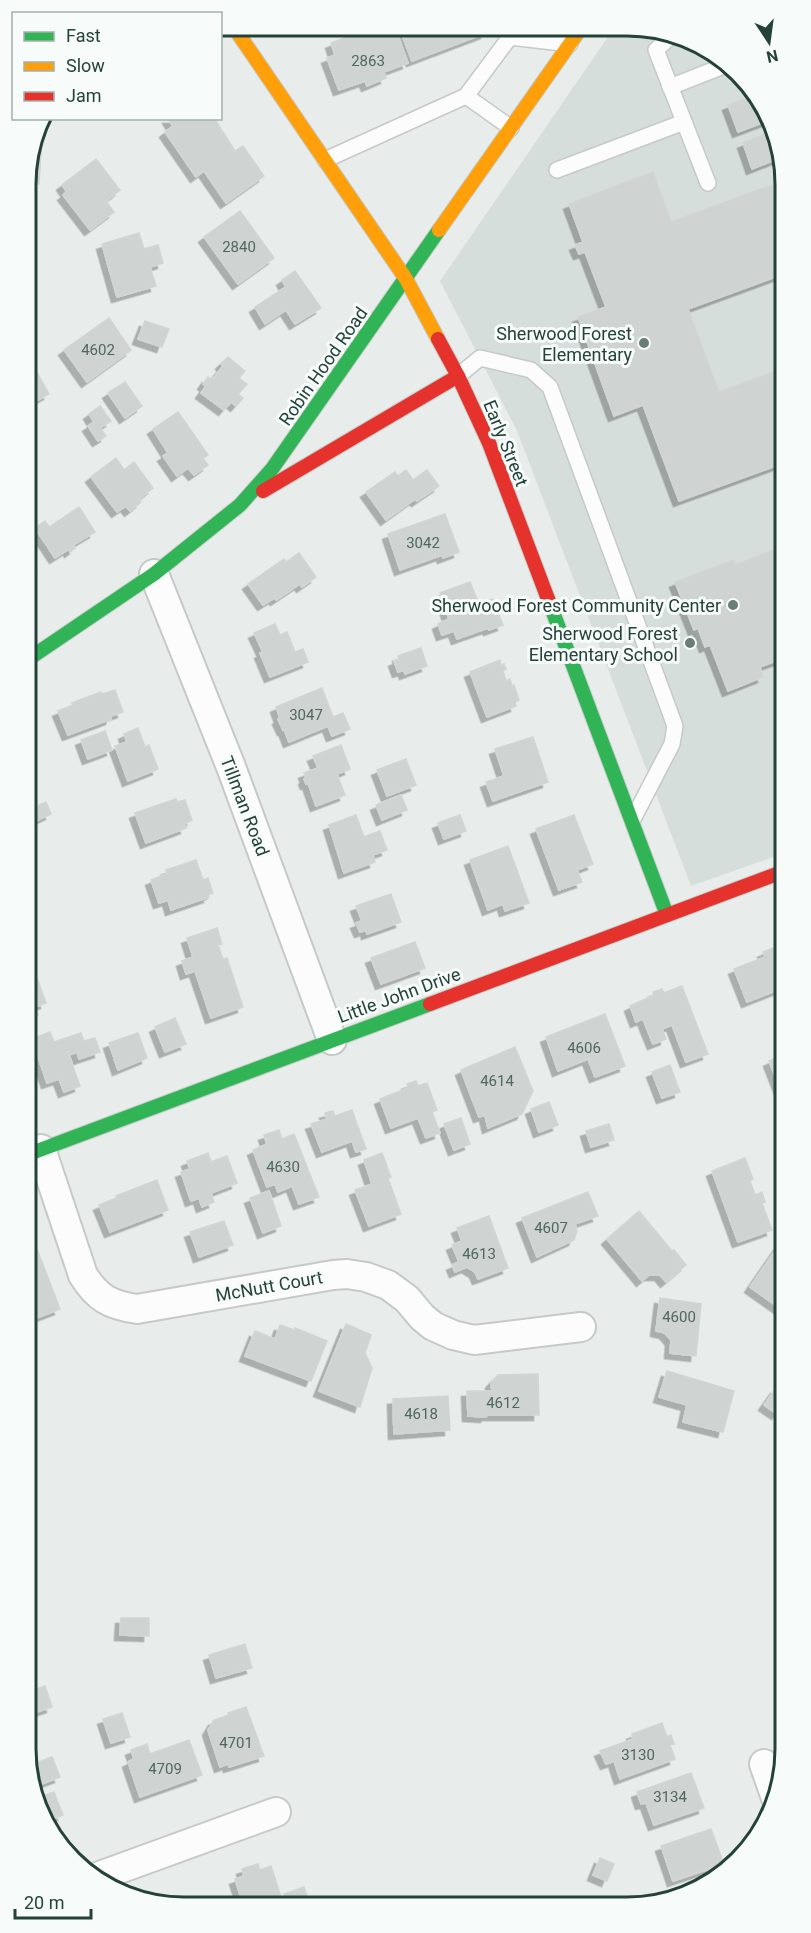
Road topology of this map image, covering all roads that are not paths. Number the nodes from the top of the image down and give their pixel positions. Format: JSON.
{"nodes":[{"id":1,"x":240,"y":36,"type":"edge"},
{"id":2,"x":576,"y":36,"type":"edge"},
{"id":3,"x":665,"y":41,"type":"edge"},
{"id":4,"x":570,"y":44,"type":"junction"},
{"id":5,"x":718,"y":68,"type":"edge"},
{"id":6,"x":670,"y":87,"type":"junction"},
{"id":7,"x":466,"y":96,"type":"junction"},
{"id":8,"x":684,"y":122,"type":"junction"},
{"id":9,"x":511,"y":128,"type":"junction"},
{"id":10,"x":325,"y":160,"type":"junction"},
{"id":11,"x":557,"y":170,"type":"dead end"},
{"id":12,"x":708,"y":183,"type":"dead end"},
{"id":13,"x":406,"y":279,"type":"junction"},
{"id":14,"x":458,"y":376,"type":"junction"},
{"id":15,"x":240,"y":505,"type":"junction"},
{"id":16,"x":154,"y":574,"type":"junction"},
{"id":17,"x":36,"y":654,"type":"edge"},
{"id":18,"x":632,"y":822,"type":"junction"},
{"id":19,"x":775,"y":876,"type":"edge"},
{"id":20,"x":667,"y":915,"type":"junction"},
{"id":21,"x":332,"y":1040,"type":"junction"},
{"id":22,"x":36,"y":1151,"type":"edge"},
{"id":23,"x":36,"y":1154,"type":"edge"},
{"id":24,"x":582,"y":1327,"type":"dead end"},
{"id":25,"x":764,"y":1764,"type":"dead end"},
{"id":26,"x":771,"y":1783,"type":"edge"},
{"id":27,"x":276,"y":1812,"type":"dead end"},
{"id":28,"x":105,"y":1874,"type":"edge"}],
"edges":[{"from":1,"to":10,"type":"street","name":"Early Street"},
{"from":2,"to":4,"type":"street","name":"Robin Hood Road"},
{"from":3,"to":6,"type":"lane"},
{"from":4,"to":7,"type":"lane"},
{"from":4,"to":9,"type":"street","name":"Robin Hood Road"},
{"from":5,"to":6,"type":"lane"},
{"from":6,"to":8,"type":"lane"},
{"from":7,"to":9,"type":"lane"},
{"from":7,"to":10,"type":"lane"},
{"from":8,"to":11,"type":"lane"},
{"from":8,"to":12,"type":"lane"},
{"from":9,"to":13,"type":"street","name":"Robin Hood Road"},
{"from":10,"to":13,"type":"street","name":"Early Street"},
{"from":13,"to":14,"type":"street","name":"Early Street"},
{"from":13,"to":15,"type":"street","name":"Robin Hood Road"},
{"from":14,"to":15,"type":"street"},
{"from":14,"to":18,"type":"street","name":"Early Street"},
{"from":14,"to":18,"type":"lane"},
{"from":15,"to":16,"type":"street","name":"Robin Hood Road"},
{"from":16,"to":17,"type":"street","name":"Robin Hood Road"},
{"from":16,"to":21,"type":"street","name":"Tillman Road"},
{"from":18,"to":20,"type":"street","name":"Early Street"},
{"from":19,"to":20,"type":"street","name":"Little John Drive"},
{"from":20,"to":21,"type":"street","name":"Little John Drive"},
{"from":21,"to":22,"type":"street","name":"Little John Drive"},
{"from":23,"to":24,"type":"street","name":"McNutt Court"},
{"from":25,"to":26,"type":"street"},
{"from":27,"to":28,"type":"street"}]}
